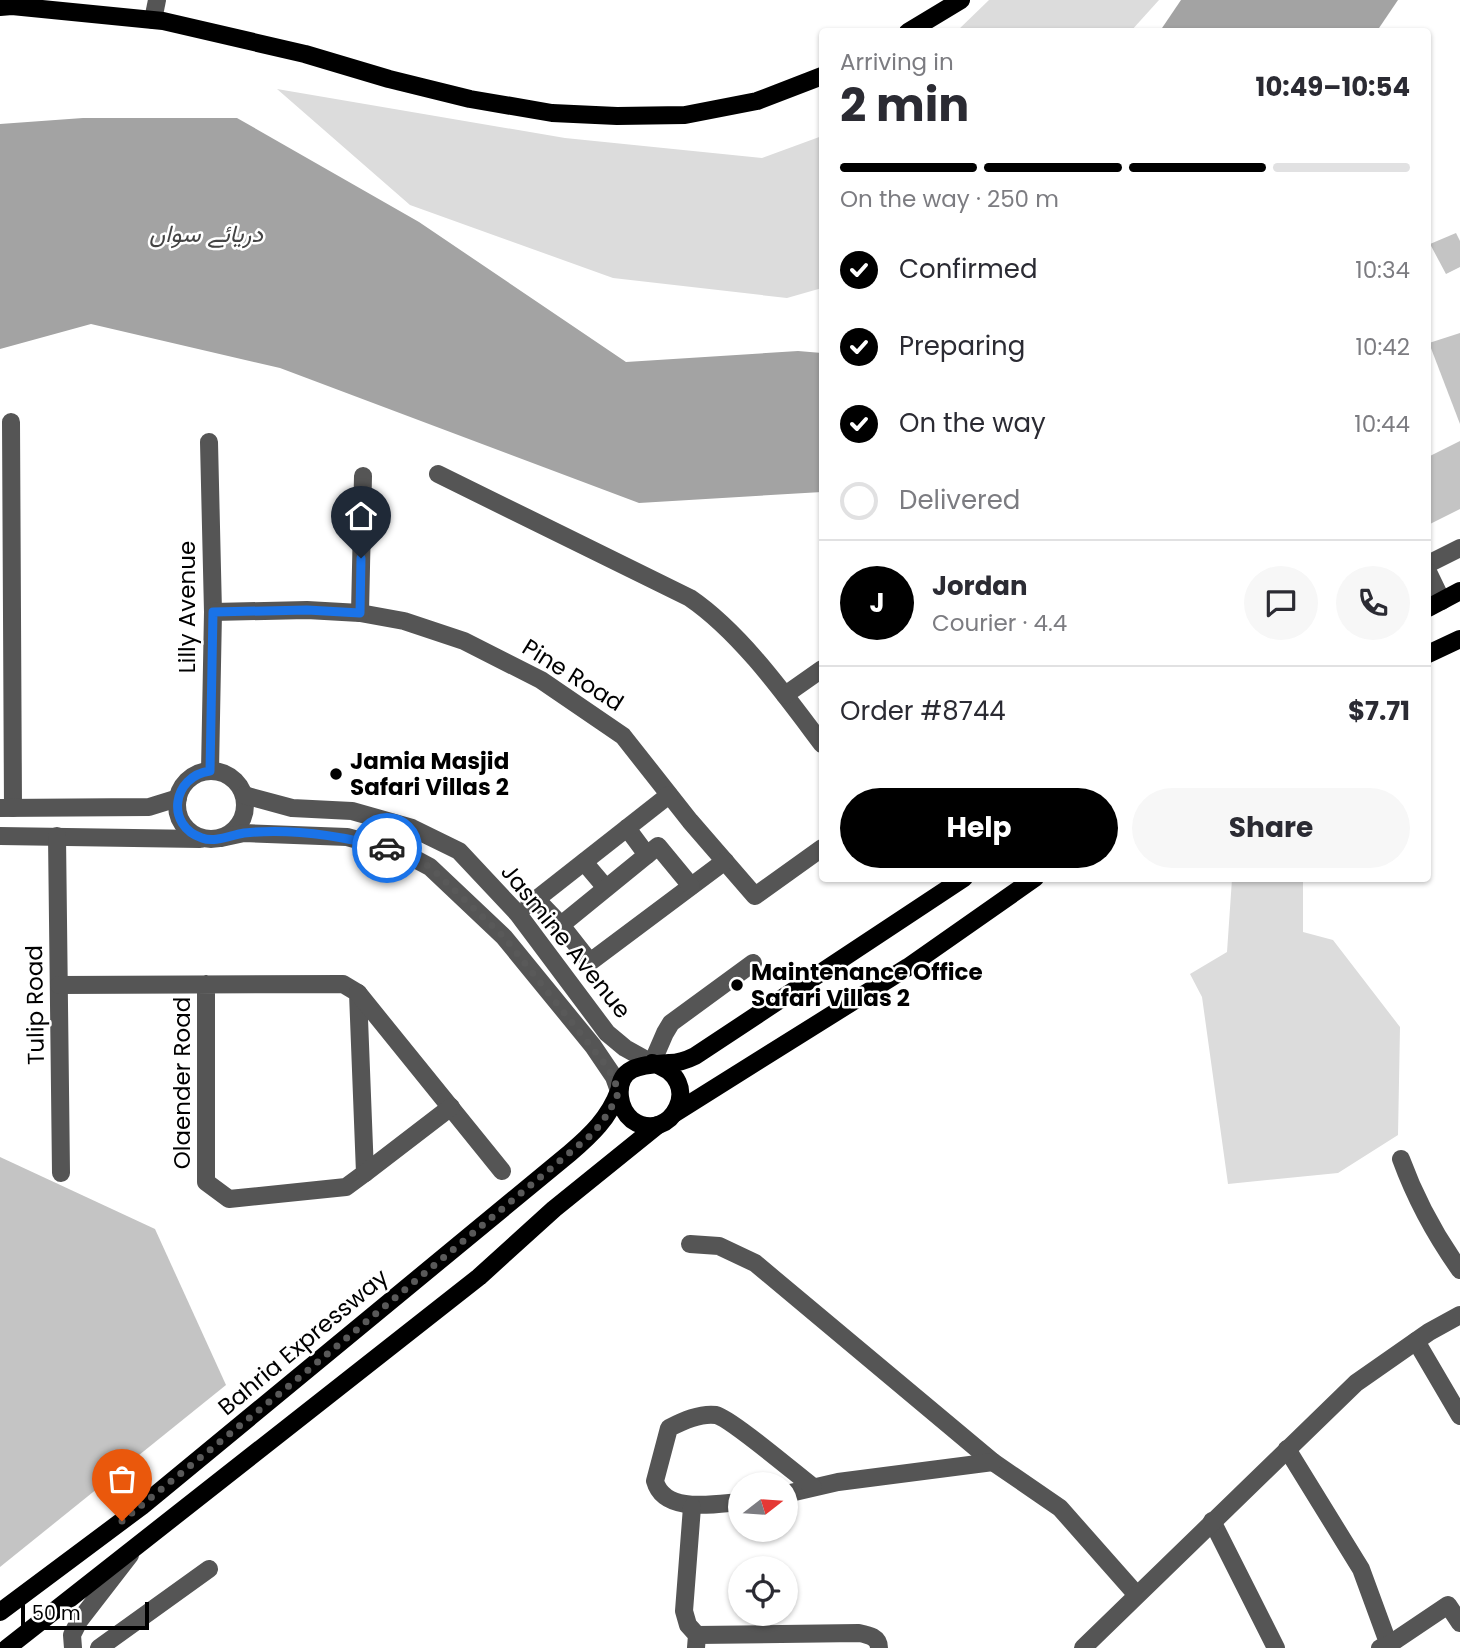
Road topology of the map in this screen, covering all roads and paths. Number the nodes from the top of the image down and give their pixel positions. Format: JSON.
{"nodes":[{"id":1,"x":157,"y":0,"type":"edge"},
{"id":2,"x":961,"y":0,"type":"edge"},
{"id":3,"x":0,"y":7,"type":"edge"},
{"id":4,"x":153,"y":20,"type":"junction"},
{"id":5,"x":915,"y":28,"type":"edge"},
{"id":6,"x":819,"y":77,"type":"edge"},
{"id":7,"x":11,"y":422,"type":"dead end"},
{"id":8,"x":209,"y":442,"type":"dead end"},
{"id":9,"x":438,"y":474,"type":"dead end"},
{"id":10,"x":363,"y":476,"type":"dead end"},
{"id":11,"x":6,"y":478,"type":"edge"},
{"id":12,"x":1460,"y":548,"type":"edge"},
{"id":13,"x":1431,"y":562,"type":"edge"},
{"id":14,"x":1431,"y":586,"type":"edge"},
{"id":15,"x":1460,"y":591,"type":"edge"},
{"id":16,"x":1435,"y":604,"type":"edge"},
{"id":17,"x":213,"y":612,"type":"junction"},
{"id":18,"x":360,"y":613,"type":"junction"},
{"id":19,"x":1460,"y":639,"type":"edge"},
{"id":20,"x":6,"y":649,"type":"edge"},
{"id":21,"x":1431,"y":653,"type":"edge"},
{"id":22,"x":819,"y":671,"type":"edge"},
{"id":23,"x":785,"y":695,"type":"junction"},
{"id":24,"x":819,"y":740,"type":"edge"},
{"id":25,"x":210,"y":771,"type":"junction"},
{"id":26,"x":244,"y":795,"type":"junction"},
{"id":27,"x":669,"y":795,"type":"junction"},
{"id":28,"x":178,"y":798,"type":"junction"},
{"id":29,"x":6,"y":808,"type":"edge"},
{"id":30,"x":627,"y":828,"type":"junction"},
{"id":31,"x":0,"y":836,"type":"edge"},
{"id":32,"x":57,"y":836,"type":"junction"},
{"id":33,"x":212,"y":839,"type":"junction"},
{"id":34,"x":819,"y":850,"type":"edge"},
{"id":35,"x":647,"y":855,"type":"junction"},
{"id":36,"x":725,"y":861,"type":"junction"},
{"id":37,"x":584,"y":862,"type":"junction"},
{"id":38,"x":958,"y":882,"type":"edge"},
{"id":39,"x":1029,"y":882,"type":"edge"},
{"id":40,"x":691,"y":886,"type":"junction"},
{"id":41,"x":606,"y":888,"type":"junction"},
{"id":42,"x":537,"y":900,"type":"junction"},
{"id":43,"x":518,"y":914,"type":"junction"},
{"id":44,"x":561,"y":925,"type":"junction"},
{"id":45,"x":753,"y":963,"type":"dead end"},
{"id":46,"x":206,"y":984,"type":"junction"},
{"id":47,"x":59,"y":985,"type":"junction"},
{"id":48,"x":358,"y":993,"type":"junction"},
{"id":49,"x":652,"y":1063,"type":"junction"},
{"id":50,"x":619,"y":1091,"type":"junction"},
{"id":51,"x":451,"y":1107,"type":"junction"},
{"id":52,"x":675,"y":1113,"type":"junction"},
{"id":53,"x":658,"y":1125,"type":"junction"},
{"id":54,"x":1402,"y":1159,"type":"dead end"},
{"id":55,"x":502,"y":1171,"type":"dead end"},
{"id":56,"x":365,"y":1173,"type":"junction"},
{"id":57,"x":61,"y":1174,"type":"dead end"},
{"id":58,"x":690,"y":1244,"type":"dead end"},
{"id":59,"x":1460,"y":1270,"type":"edge"},
{"id":60,"x":1460,"y":1315,"type":"edge"},
{"id":61,"x":1416,"y":1341,"type":"junction"},
{"id":62,"x":1460,"y":1416,"type":"edge"},
{"id":63,"x":1287,"y":1449,"type":"junction"},
{"id":64,"x":992,"y":1462,"type":"junction"},
{"id":65,"x":813,"y":1487,"type":"junction"},
{"id":66,"x":798,"y":1491,"type":"edge"},
{"id":67,"x":728,"y":1504,"type":"edge"},
{"id":68,"x":692,"y":1507,"type":"junction"},
{"id":69,"x":1212,"y":1521,"type":"junction"},
{"id":70,"x":135,"y":1549,"type":"junction"},
{"id":71,"x":209,"y":1569,"type":"dead end"},
{"id":72,"x":1136,"y":1594,"type":"junction"},
{"id":73,"x":0,"y":1612,"type":"edge"},
{"id":74,"x":1460,"y":1623,"type":"edge"},
{"id":75,"x":696,"y":1641,"type":"edge"},
{"id":76,"x":1387,"y":1647,"type":"edge"},
{"id":77,"x":6,"y":1648,"type":"edge"},
{"id":78,"x":73,"y":1648,"type":"edge"},
{"id":79,"x":99,"y":1648,"type":"edge"},
{"id":80,"x":879,"y":1648,"type":"edge"},
{"id":81,"x":1083,"y":1648,"type":"edge"},
{"id":82,"x":1276,"y":1648,"type":"edge"}],
"edges":[{"from":1,"to":4,"type":"street"},
{"from":2,"to":5,"type":"main road"},
{"from":3,"to":4,"type":"main road"},
{"from":4,"to":6,"type":"main road"},
{"from":7,"to":11,"type":"street"},
{"from":8,"to":17,"type":"street","name":"Lilly Avenue"},
{"from":9,"to":23,"type":"street"},
{"from":10,"to":18,"type":"street"},
{"from":11,"to":20,"type":"street"},
{"from":12,"to":13,"type":"street"},
{"from":14,"to":16,"type":"street"},
{"from":15,"to":16,"type":"main road"},
{"from":17,"to":18,"type":"street","name":"Pine Road"},
{"from":17,"to":25,"type":"street","name":"Lilly Avenue"},
{"from":18,"to":27,"type":"street","name":"Pine Road"},
{"from":19,"to":21,"type":"main road"},
{"from":20,"to":29,"type":"street"},
{"from":22,"to":23,"type":"street"},
{"from":23,"to":24,"type":"street"},
{"from":25,"to":26,"type":"street"},
{"from":25,"to":28,"type":"street"},
{"from":26,"to":33,"type":"street"},
{"from":26,"to":43,"type":"street","name":"Jasmine Avenue"},
{"from":27,"to":30,"type":"street"},
{"from":27,"to":36,"type":"street","name":"Pine Road"},
{"from":28,"to":29,"type":"street"},
{"from":28,"to":33,"type":"street"},
{"from":30,"to":35,"type":"street"},
{"from":30,"to":37,"type":"street"},
{"from":31,"to":32,"type":"street","name":"Jasmine Avenue"},
{"from":32,"to":33,"type":"street","name":"Jasmine Avenue"},
{"from":32,"to":47,"type":"street","name":"Tulip Road"},
{"from":33,"to":50,"type":"street","name":"Jasmine Avenue"},
{"from":34,"to":36,"type":"street","name":"Pine Road"},
{"from":35,"to":40,"type":"street"},
{"from":35,"to":41,"type":"street"},
{"from":36,"to":40,"type":"street"},
{"from":37,"to":41,"type":"street"},
{"from":37,"to":42,"type":"street"},
{"from":38,"to":49,"type":"main road"},
{"from":39,"to":52,"type":"main road"},
{"from":40,"to":44,"type":"street"},
{"from":41,"to":44,"type":"street"},
{"from":42,"to":43,"type":"street"},
{"from":42,"to":44,"type":"street"},
{"from":43,"to":49,"type":"street","name":"Jasmine Avenue"},
{"from":45,"to":49,"type":"street"},
{"from":46,"to":47,"type":"street"},
{"from":46,"to":48,"type":"street","name":"Olaender Road"},
{"from":46,"to":56,"type":"street","name":"Olaender Road"},
{"from":47,"to":57,"type":"street","name":"Tulip Road"},
{"from":48,"to":51,"type":"street"},
{"from":48,"to":56,"type":"street"},
{"from":49,"to":50,"type":"main road"},
{"from":49,"to":52,"type":"main road"},
{"from":50,"to":53,"type":"main road"},
{"from":50,"to":73,"type":"main road","name":"Bahria Expressway"},
{"from":51,"to":55,"type":"street"},
{"from":51,"to":56,"type":"street"},
{"from":52,"to":53,"type":"main road"},
{"from":53,"to":70,"type":"main road"},
{"from":54,"to":59,"type":"street"},
{"from":58,"to":64,"type":"street"},
{"from":60,"to":61,"type":"street"},
{"from":61,"to":62,"type":"street"},
{"from":61,"to":63,"type":"street"},
{"from":63,"to":69,"type":"street"},
{"from":63,"to":76,"type":"street"},
{"from":64,"to":65,"type":"street"},
{"from":64,"to":72,"type":"street"},
{"from":65,"to":66,"type":"street"},
{"from":65,"to":68,"type":"street"},
{"from":67,"to":68,"type":"street"},
{"from":68,"to":75,"type":"street"},
{"from":69,"to":72,"type":"street"},
{"from":69,"to":82,"type":"street"},
{"from":70,"to":77,"type":"main road"},
{"from":70,"to":78,"type":"street"},
{"from":71,"to":79,"type":"street"},
{"from":72,"to":81,"type":"street"},
{"from":74,"to":76,"type":"street"},
{"from":75,"to":80,"type":"street"}]}
